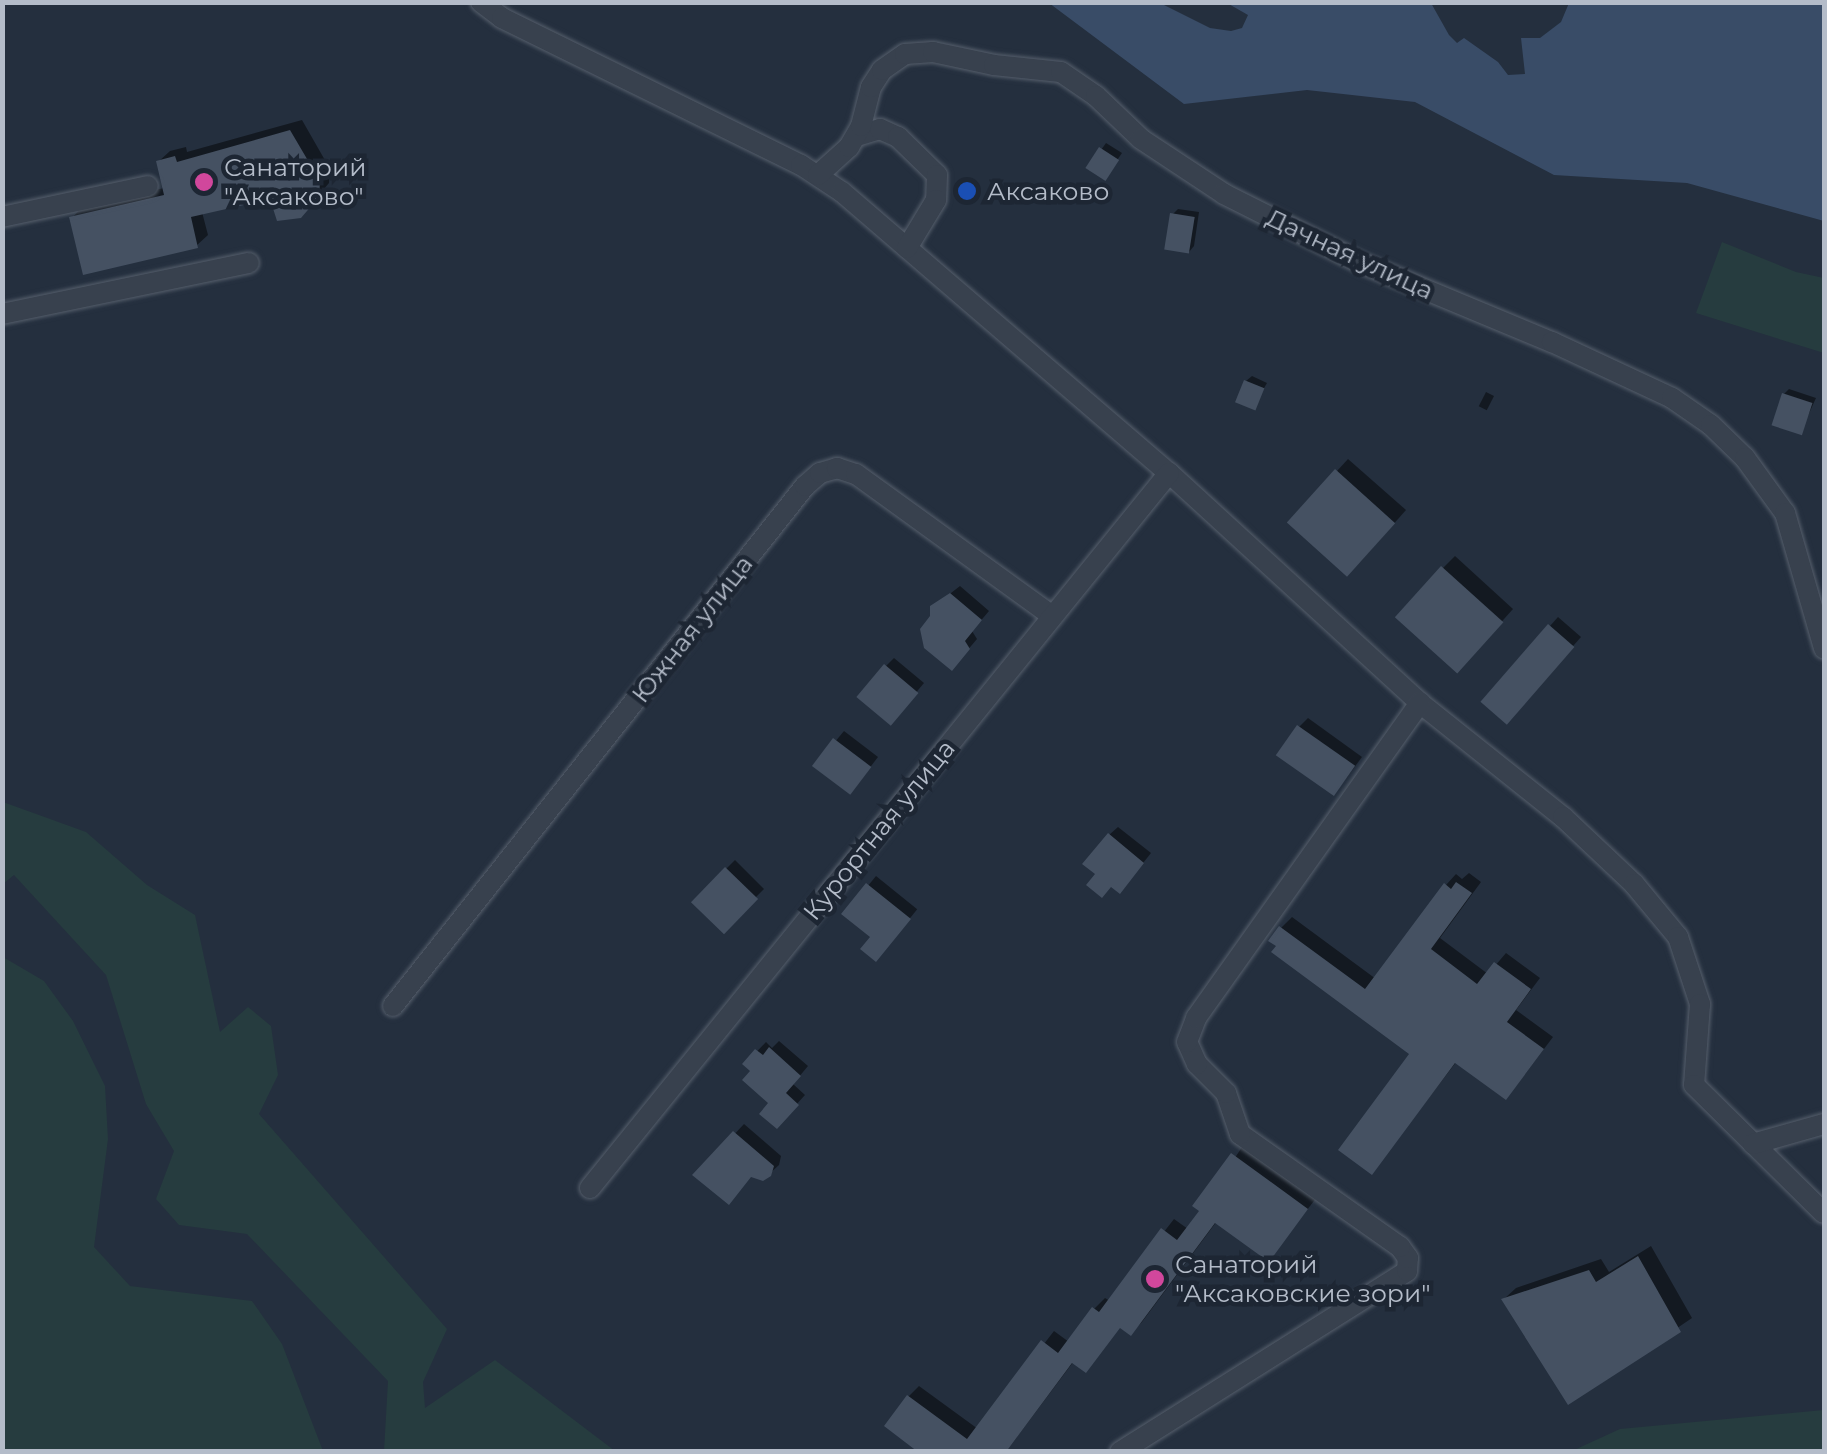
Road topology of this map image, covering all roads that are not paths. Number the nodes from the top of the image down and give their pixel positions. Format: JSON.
{"nodes":[{"id":1,"x":481,"y":2,"type":"edge"},
{"id":2,"x":857,"y":136,"type":"junction"},
{"id":3,"x":818,"y":175,"type":"junction"},
{"id":4,"x":148,"y":186,"type":"dead end"},
{"id":5,"x":2,"y":218,"type":"edge"},
{"id":6,"x":907,"y":248,"type":"junction"},
{"id":7,"x":250,"y":262,"type":"dead end"},
{"id":8,"x":2,"y":314,"type":"edge"},
{"id":9,"x":1169,"y":472,"type":"junction"},
{"id":10,"x":1052,"y":616,"type":"junction"},
{"id":11,"x":1824,"y":648,"type":"edge"},
{"id":12,"x":1420,"y":703,"type":"junction"},
{"id":13,"x":392,"y":1006,"type":"dead end"},
{"id":14,"x":1824,"y":1124,"type":"edge"},
{"id":15,"x":1754,"y":1144,"type":"junction"},
{"id":16,"x":590,"y":1188,"type":"dead end"},
{"id":17,"x":1824,"y":1213,"type":"edge"},
{"id":18,"x":1120,"y":1452,"type":"edge"}],
"edges":[{"from":1,"to":3,"type":"street"},
{"from":2,"to":3,"type":"street","name":"Дачная улица"},
{"from":2,"to":6,"type":"street"},
{"from":2,"to":11,"type":"street","name":"Дачная улица"},
{"from":3,"to":6,"type":"street"},
{"from":4,"to":5,"type":"street"},
{"from":6,"to":9,"type":"street"},
{"from":7,"to":8,"type":"street"},
{"from":9,"to":10,"type":"street","name":"Курортная улица"},
{"from":9,"to":12,"type":"street"},
{"from":10,"to":13,"type":"street","name":"Южная улица"},
{"from":10,"to":16,"type":"street","name":"Курортная улица"},
{"from":12,"to":15,"type":"street"},
{"from":12,"to":18,"type":"street"},
{"from":14,"to":15,"type":"street"},
{"from":15,"to":17,"type":"street"}]}
